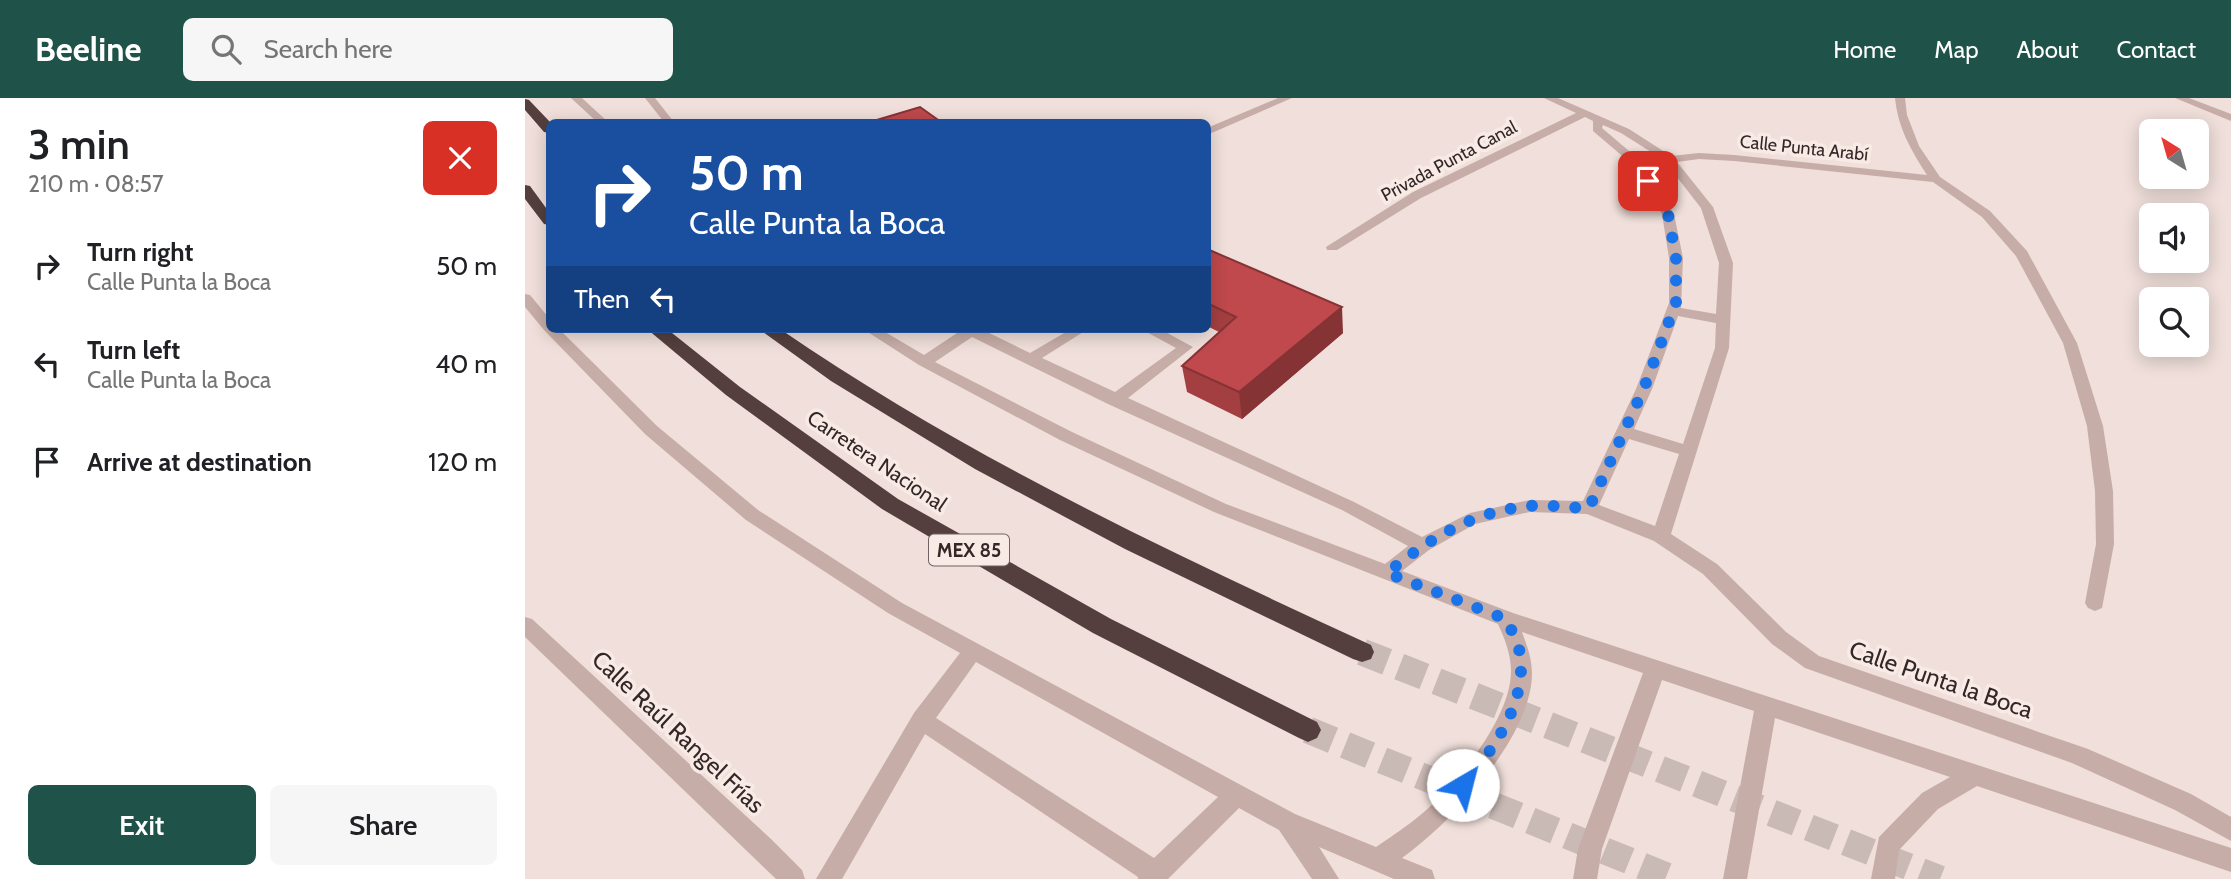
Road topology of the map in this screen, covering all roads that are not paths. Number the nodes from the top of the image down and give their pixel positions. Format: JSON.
{"nodes":[{"id":1,"x":576,"y":98,"type":"edge"},
{"id":2,"x":650,"y":98,"type":"edge"},
{"id":3,"x":1287,"y":98,"type":"edge"},
{"id":4,"x":1549,"y":98,"type":"edge"},
{"id":5,"x":1900,"y":98,"type":"edge"},
{"id":6,"x":2181,"y":98,"type":"edge"},
{"id":7,"x":525,"y":103,"type":"edge"},
{"id":8,"x":1585,"y":113,"type":"junction"},
{"id":9,"x":2231,"y":118,"type":"edge"},
{"id":10,"x":600,"y":119,"type":"edge"},
{"id":11,"x":667,"y":119,"type":"edge"},
{"id":12,"x":1598,"y":121,"type":"junction"},
{"id":13,"x":546,"y":126,"type":"edge"},
{"id":14,"x":1211,"y":130,"type":"edge"},
{"id":15,"x":1669,"y":159,"type":"junction"},
{"id":16,"x":1638,"y":164,"type":"junction"},
{"id":17,"x":1936,"y":179,"type":"junction"},
{"id":18,"x":525,"y":189,"type":"edge"},
{"id":19,"x":546,"y":217,"type":"edge"},
{"id":20,"x":1332,"y":247,"type":"dead end"},
{"id":21,"x":525,"y":298,"type":"edge"},
{"id":22,"x":1672,"y":311,"type":"junction"},
{"id":23,"x":1725,"y":320,"type":"junction"},
{"id":24,"x":546,"y":323,"type":"edge"},
{"id":25,"x":555,"y":333,"type":"edge"},
{"id":26,"x":661,"y":333,"type":"edge"},
{"id":27,"x":773,"y":333,"type":"edge"},
{"id":28,"x":877,"y":333,"type":"edge"},
{"id":29,"x":966,"y":333,"type":"edge"},
{"id":30,"x":976,"y":333,"type":"edge"},
{"id":31,"x":1074,"y":333,"type":"edge"},
{"id":32,"x":1156,"y":333,"type":"edge"},
{"id":33,"x":1029,"y":360,"type":"junction"},
{"id":34,"x":924,"y":362,"type":"junction"},
{"id":35,"x":1114,"y":400,"type":"junction"},
{"id":36,"x":1624,"y":432,"type":"junction"},
{"id":37,"x":1688,"y":452,"type":"junction"},
{"id":38,"x":1589,"y":508,"type":"junction"},
{"id":39,"x":1661,"y":536,"type":"junction"},
{"id":40,"x":1422,"y":545,"type":"junction"},
{"id":41,"x":1387,"y":573,"type":"junction"},
{"id":42,"x":2095,"y":603,"type":"dead end"},
{"id":43,"x":1506,"y":619,"type":"junction"},
{"id":44,"x":525,"y":625,"type":"edge"},
{"id":45,"x":973,"y":650,"type":"junction"},
{"id":46,"x":1362,"y":652,"type":"tunnel mouth"},
{"id":47,"x":1656,"y":668,"type":"junction"},
{"id":48,"x":1766,"y":707,"type":"junction"},
{"id":49,"x":922,"y":720,"type":"junction"},
{"id":50,"x":1308,"y":730,"type":"tunnel mouth"},
{"id":51,"x":1975,"y":775,"type":"junction"},
{"id":52,"x":1237,"y":794,"type":"junction"},
{"id":53,"x":1287,"y":822,"type":"junction"},
{"id":54,"x":2231,"y":830,"type":"edge"},
{"id":55,"x":1379,"y":860,"type":"junction"},
{"id":56,"x":2231,"y":860,"type":"edge"},
{"id":57,"x":1153,"y":876,"type":"edge"},
{"id":58,"x":793,"y":879,"type":"edge"},
{"id":59,"x":828,"y":879,"type":"edge"},
{"id":60,"x":1327,"y":879,"type":"edge"},
{"id":61,"x":1423,"y":879,"type":"edge"},
{"id":62,"x":1585,"y":879,"type":"edge"},
{"id":63,"x":1735,"y":879,"type":"edge"},
{"id":64,"x":1882,"y":879,"type":"edge"}],
"edges":[{"from":1,"to":10,"type":"street"},
{"from":2,"to":11,"type":"street"},
{"from":3,"to":14,"type":"street"},
{"from":4,"to":8,"type":"street"},
{"from":5,"to":17,"type":"street"},
{"from":6,"to":9,"type":"street"},
{"from":7,"to":13,"type":"highway"},
{"from":8,"to":12,"type":"street"},
{"from":8,"to":20,"type":"street","name":"Privada Punta Canal"},
{"from":12,"to":15,"type":"street"},
{"from":12,"to":16,"type":"street"},
{"from":15,"to":16,"type":"street","name":"Calle Punta Arabí"},
{"from":15,"to":17,"type":"street","name":"Calle Punta Arabí"},
{"from":15,"to":23,"type":"street"},
{"from":16,"to":22,"type":"street"},
{"from":17,"to":42,"type":"street"},
{"from":18,"to":19,"type":"highway"},
{"from":21,"to":24,"type":"street"},
{"from":22,"to":23,"type":"street"},
{"from":22,"to":36,"type":"street"},
{"from":23,"to":37,"type":"street"},
{"from":25,"to":45,"type":"street"},
{"from":26,"to":50,"type":"highway","name":"Carretera Nacional","number":"MEX 85"},
{"from":27,"to":46,"type":"highway"},
{"from":28,"to":34,"type":"street"},
{"from":29,"to":34,"type":"street"},
{"from":30,"to":33,"type":"street"},
{"from":31,"to":33,"type":"street"},
{"from":32,"to":35,"type":"street"},
{"from":33,"to":35,"type":"street"},
{"from":34,"to":41,"type":"street"},
{"from":35,"to":40,"type":"street"},
{"from":36,"to":37,"type":"street"},
{"from":36,"to":38,"type":"street"},
{"from":37,"to":39,"type":"street"},
{"from":38,"to":39,"type":"street","name":"Calle Punta la Boca"},
{"from":38,"to":40,"type":"street","name":"Calle Punta la Boca"},
{"from":39,"to":54,"type":"street","name":"Calle Punta la Boca"},
{"from":40,"to":41,"type":"street","name":"Calle Punta la Boca"},
{"from":41,"to":43,"type":"street"},
{"from":43,"to":47,"type":"street"},
{"from":43,"to":55,"type":"street"},
{"from":44,"to":58,"type":"street","name":"Calle Raúl Rangel Frías"},
{"from":45,"to":49,"type":"street"},
{"from":45,"to":52,"type":"street"},
{"from":47,"to":48,"type":"street"},
{"from":47,"to":62,"type":"street"},
{"from":48,"to":51,"type":"street"},
{"from":48,"to":63,"type":"street"},
{"from":49,"to":57,"type":"street"},
{"from":49,"to":59,"type":"street"},
{"from":51,"to":56,"type":"street"},
{"from":51,"to":64,"type":"street"},
{"from":52,"to":53,"type":"street"},
{"from":52,"to":57,"type":"street"},
{"from":53,"to":55,"type":"street"},
{"from":53,"to":60,"type":"street"},
{"from":55,"to":61,"type":"street"}]}
